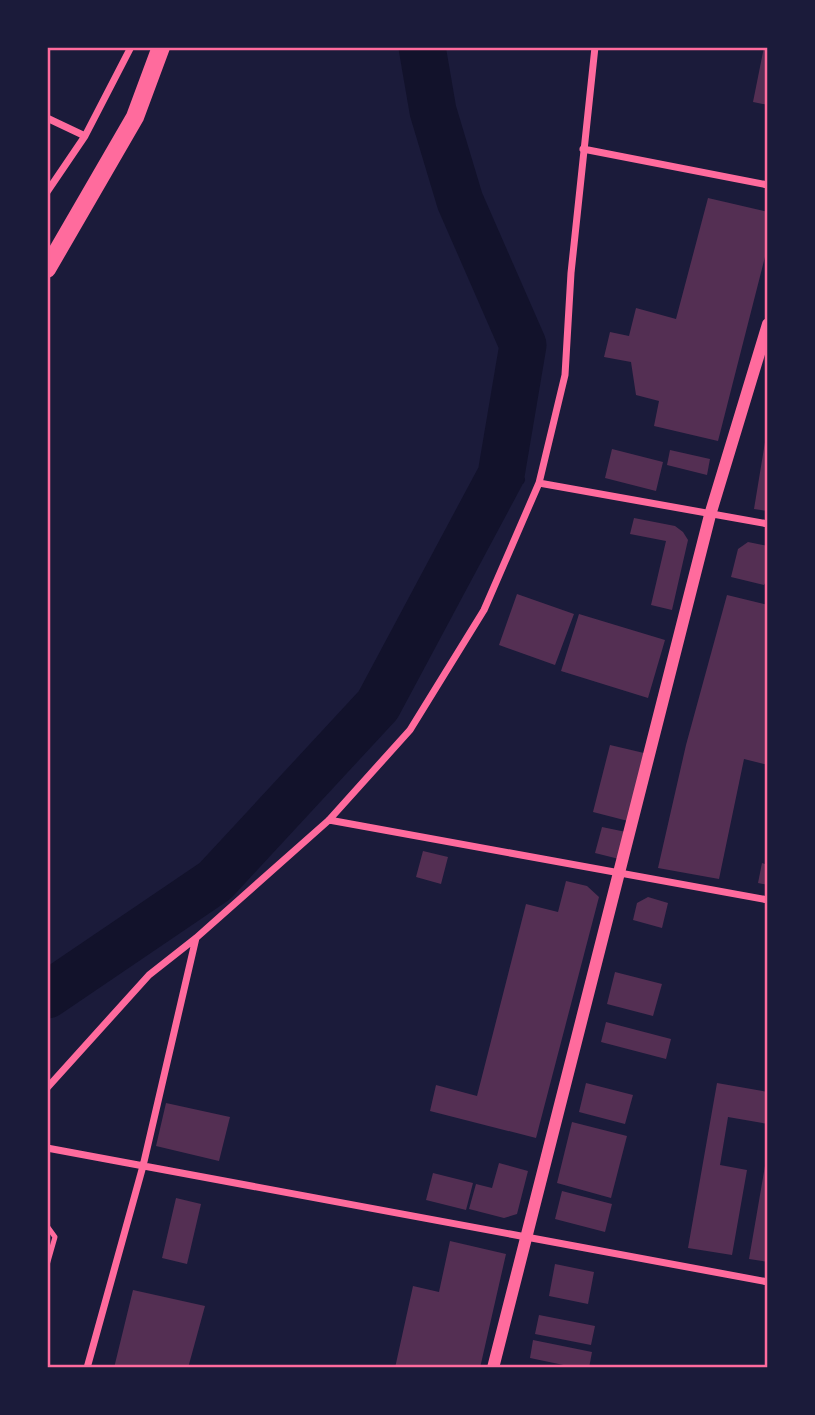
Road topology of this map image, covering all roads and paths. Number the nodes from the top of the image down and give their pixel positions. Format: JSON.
{"nodes":[{"id":1,"x":131,"y":47,"type":"edge"},
{"id":2,"x":161,"y":47,"type":"edge"},
{"id":3,"x":595,"y":47,"type":"edge"},
{"id":4,"x":47,"y":118,"type":"edge"},
{"id":5,"x":85,"y":136,"type":"junction"},
{"id":6,"x":583,"y":149,"type":"junction"},
{"id":7,"x":768,"y":185,"type":"edge"},
{"id":8,"x":47,"y":192,"type":"edge"},
{"id":9,"x":47,"y":269,"type":"edge"},
{"id":10,"x":768,"y":324,"type":"edge"},
{"id":11,"x":539,"y":483,"type":"junction"},
{"id":12,"x":710,"y":515,"type":"junction"},
{"id":13,"x":768,"y":524,"type":"edge"},
{"id":14,"x":329,"y":820,"type":"junction"},
{"id":15,"x":620,"y":875,"type":"junction"},
{"id":16,"x":768,"y":900,"type":"edge"},
{"id":17,"x":196,"y":938,"type":"junction"},
{"id":18,"x":47,"y":1088,"type":"edge"},
{"id":19,"x":47,"y":1148,"type":"edge"},
{"id":20,"x":143,"y":1166,"type":"junction"},
{"id":21,"x":47,"y":1226,"type":"edge"},
{"id":22,"x":526,"y":1237,"type":"junction"},
{"id":23,"x":47,"y":1265,"type":"edge"},
{"id":24,"x":768,"y":1282,"type":"edge"},
{"id":25,"x":87,"y":1368,"type":"edge"},
{"id":26,"x":493,"y":1368,"type":"edge"}],
"edges":[{"from":1,"to":5,"type":"street"},
{"from":2,"to":9,"type":"main road"},
{"from":3,"to":6,"type":"street"},
{"from":4,"to":5,"type":"street"},
{"from":5,"to":8,"type":"street"},
{"from":6,"to":7,"type":"street"},
{"from":6,"to":11,"type":"street"},
{"from":10,"to":12,"type":"street"},
{"from":11,"to":12,"type":"street"},
{"from":11,"to":14,"type":"street"},
{"from":12,"to":13,"type":"street"},
{"from":12,"to":15,"type":"street"},
{"from":14,"to":15,"type":"street"},
{"from":14,"to":17,"type":"street"},
{"from":15,"to":16,"type":"street"},
{"from":15,"to":22,"type":"street"},
{"from":17,"to":18,"type":"street"},
{"from":17,"to":20,"type":"street"},
{"from":19,"to":20,"type":"street"},
{"from":20,"to":22,"type":"street"},
{"from":20,"to":25,"type":"street"},
{"from":21,"to":23,"type":"lane"},
{"from":22,"to":24,"type":"street"},
{"from":22,"to":26,"type":"street"}]}
